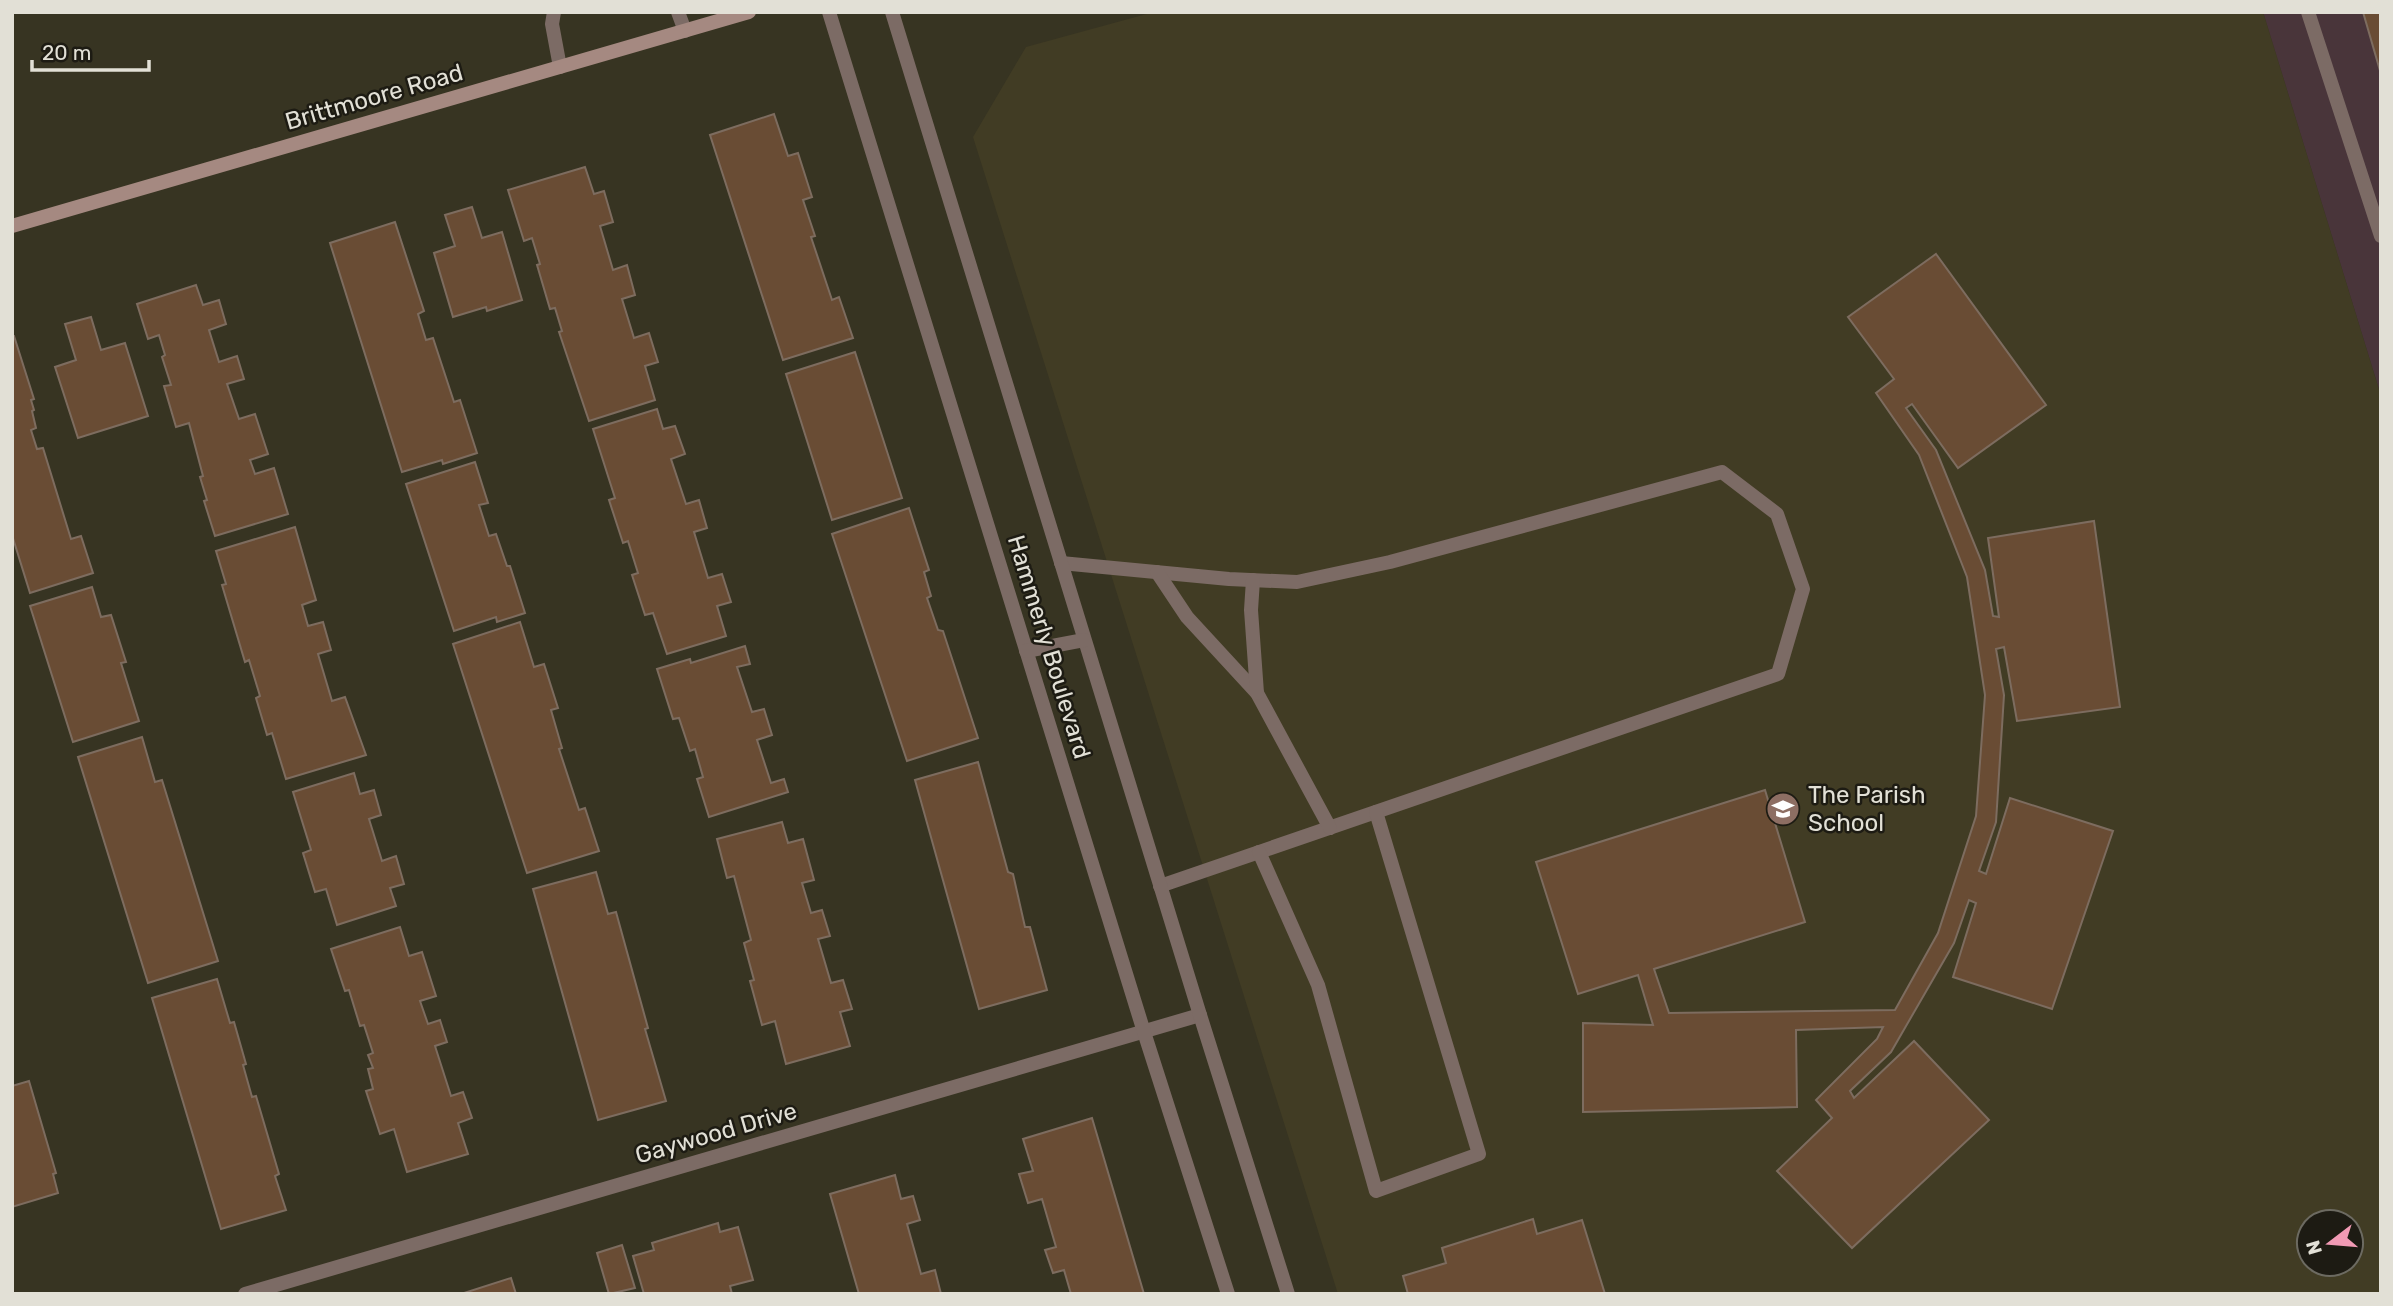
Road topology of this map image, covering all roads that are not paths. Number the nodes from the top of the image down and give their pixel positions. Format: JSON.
{"nodes":[{"id":1,"x":554,"y":12,"type":"edge"},
{"id":2,"x":678,"y":12,"type":"edge"},
{"id":3,"x":749,"y":12,"type":"edge"},
{"id":4,"x":829,"y":12,"type":"edge"},
{"id":5,"x":892,"y":12,"type":"edge"},
{"id":6,"x":2308,"y":12,"type":"edge"},
{"id":7,"x":685,"y":31,"type":"junction"},
{"id":8,"x":560,"y":67,"type":"junction"},
{"id":9,"x":12,"y":226,"type":"edge"},
{"id":10,"x":2381,"y":236,"type":"edge"},
{"id":11,"x":1061,"y":563,"type":"junction"},
{"id":12,"x":1157,"y":572,"type":"junction"},
{"id":13,"x":1253,"y":580,"type":"junction"},
{"id":14,"x":1084,"y":640,"type":"junction"},
{"id":15,"x":1026,"y":651,"type":"junction"},
{"id":16,"x":1257,"y":693,"type":"junction"},
{"id":17,"x":1376,"y":812,"type":"junction"},
{"id":18,"x":1330,"y":828,"type":"junction"},
{"id":19,"x":1259,"y":852,"type":"junction"},
{"id":20,"x":1160,"y":886,"type":"junction"},
{"id":21,"x":1200,"y":1015,"type":"junction"},
{"id":22,"x":1144,"y":1032,"type":"junction"},
{"id":23,"x":245,"y":1294,"type":"edge"},
{"id":24,"x":1228,"y":1294,"type":"edge"},
{"id":25,"x":1288,"y":1294,"type":"edge"}],
"edges":[{"from":1,"to":8,"type":"street"},
{"from":2,"to":7,"type":"street"},
{"from":3,"to":7,"type":"main road","name":"Brittmoore Road"},
{"from":4,"to":15,"type":"street","name":"Hammerly Boulevard"},
{"from":5,"to":11,"type":"street","name":"Hammerly Boulevard"},
{"from":6,"to":10,"type":"street"},
{"from":7,"to":8,"type":"main road","name":"Brittmoore Road"},
{"from":8,"to":9,"type":"main road","name":"Brittmoore Road"},
{"from":11,"to":12,"type":"street"},
{"from":11,"to":14,"type":"street","name":"Hammerly Boulevard"},
{"from":12,"to":13,"type":"street"},
{"from":12,"to":16,"type":"street"},
{"from":13,"to":16,"type":"street"},
{"from":13,"to":17,"type":"street"},
{"from":14,"to":15,"type":"street"},
{"from":14,"to":20,"type":"street","name":"Hammerly Boulevard"},
{"from":15,"to":22,"type":"street","name":"Hammerly Boulevard"},
{"from":16,"to":18,"type":"street"},
{"from":17,"to":18,"type":"street"},
{"from":17,"to":19,"type":"street"},
{"from":18,"to":19,"type":"street"},
{"from":19,"to":20,"type":"street"},
{"from":20,"to":21,"type":"street","name":"Hammerly Boulevard"},
{"from":21,"to":22,"type":"street","name":"Gaywood Drive"},
{"from":21,"to":25,"type":"street","name":"Hammerly Boulevard"},
{"from":22,"to":23,"type":"street","name":"Gaywood Drive"},
{"from":22,"to":24,"type":"street","name":"Hammerly Boulevard"}]}
